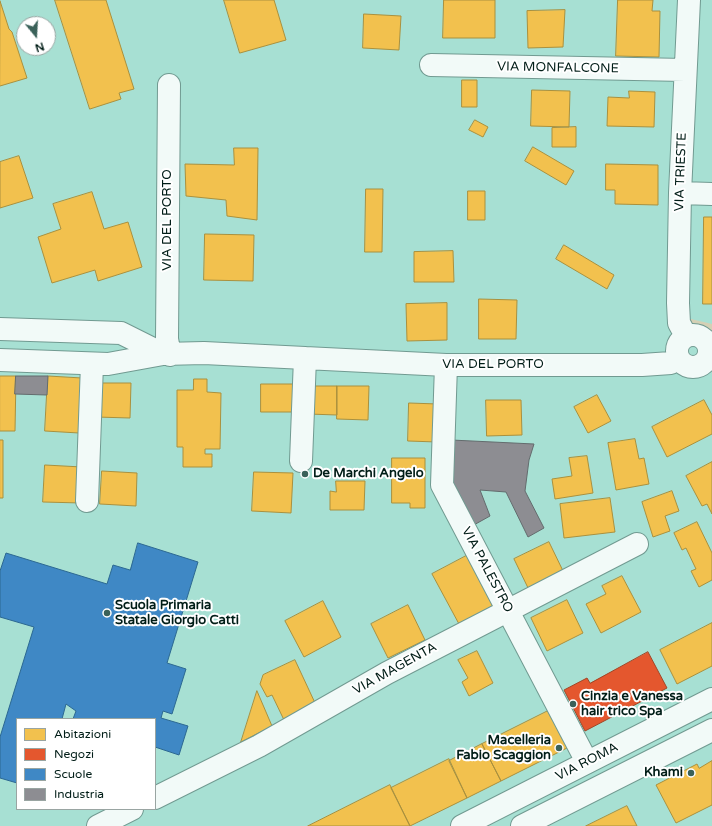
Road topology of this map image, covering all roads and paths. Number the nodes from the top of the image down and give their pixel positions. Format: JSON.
{"nodes":[{"id":1,"x":692,"y":2,"type":"edge"},
{"id":2,"x":431,"y":65,"type":"dead end"},
{"id":3,"x":685,"y":70,"type":"junction"},
{"id":4,"x":169,"y":85,"type":"dead end"},
{"id":5,"x":680,"y":193,"type":"junction"},
{"id":6,"x":712,"y":194,"type":"edge"},
{"id":7,"x":0,"y":329,"type":"edge"},
{"id":8,"x":113,"y":333,"type":"junction"},
{"id":9,"x":686,"y":336,"type":"junction"},
{"id":10,"x":166,"y":354,"type":"junction"},
{"id":11,"x":678,"y":357,"type":"junction"},
{"id":12,"x":305,"y":358,"type":"junction"},
{"id":13,"x":710,"y":358,"type":"edge"},
{"id":14,"x":0,"y":360,"type":"edge"},
{"id":15,"x":100,"y":364,"type":"junction"},
{"id":16,"x":446,"y":365,"type":"junction"},
{"id":17,"x":301,"y":461,"type":"dead end"},
{"id":18,"x":87,"y":501,"type":"dead end"},
{"id":19,"x":637,"y":544,"type":"dead end"},
{"id":20,"x":508,"y":610,"type":"junction"},
{"id":21,"x":712,"y":699,"type":"edge"},
{"id":22,"x":712,"y":730,"type":"edge"},
{"id":23,"x":587,"y":762,"type":"junction"},
{"id":24,"x":156,"y":798,"type":"edge"},
{"id":25,"x":130,"y":810,"type":"edge"},
{"id":26,"x":98,"y":826,"type":"edge"},
{"id":27,"x":462,"y":826,"type":"edge"},
{"id":28,"x":522,"y":826,"type":"edge"}],
"edges":[{"from":1,"to":3,"type":"street","name":"VIA TRIESTE"},
{"from":2,"to":3,"type":"street","name":"VIA MONFALCONE"},
{"from":3,"to":5,"type":"street","name":"VIA TRIESTE"},
{"from":4,"to":10,"type":"street","name":"VIA DEL PORTO"},
{"from":5,"to":6,"type":"street"},
{"from":5,"to":9,"type":"street","name":"VIA TRIESTE"},
{"from":7,"to":8,"type":"street","name":"VIA DEL PORTO"},
{"from":8,"to":10,"type":"street","name":"VIA DEL PORTO"},
{"from":8,"to":15,"type":"street"},
{"from":9,"to":11,"type":"street"},
{"from":9,"to":13,"type":"street"},
{"from":10,"to":12,"type":"street","name":"VIA DEL PORTO"},
{"from":10,"to":15,"type":"street","name":"VIA DEL PORTO"},
{"from":11,"to":13,"type":"street"},
{"from":11,"to":16,"type":"street","name":"VIA DEL PORTO"},
{"from":12,"to":16,"type":"street","name":"VIA DEL PORTO"},
{"from":12,"to":17,"type":"street"},
{"from":14,"to":15,"type":"street","name":"VIA DEL PORTO"},
{"from":15,"to":18,"type":"street"},
{"from":16,"to":20,"type":"street","name":"VIA PALESTRO"},
{"from":19,"to":20,"type":"street","name":"VIA MAGENTA"},
{"from":20,"to":23,"type":"street","name":"VIA PALESTRO"},
{"from":20,"to":24,"type":"street","name":"VIA MAGENTA"},
{"from":21,"to":23,"type":"street","name":"VIA ROMA"},
{"from":22,"to":28,"type":"street"},
{"from":23,"to":27,"type":"street","name":"VIA ROMA"},
{"from":25,"to":26,"type":"street"}]}
